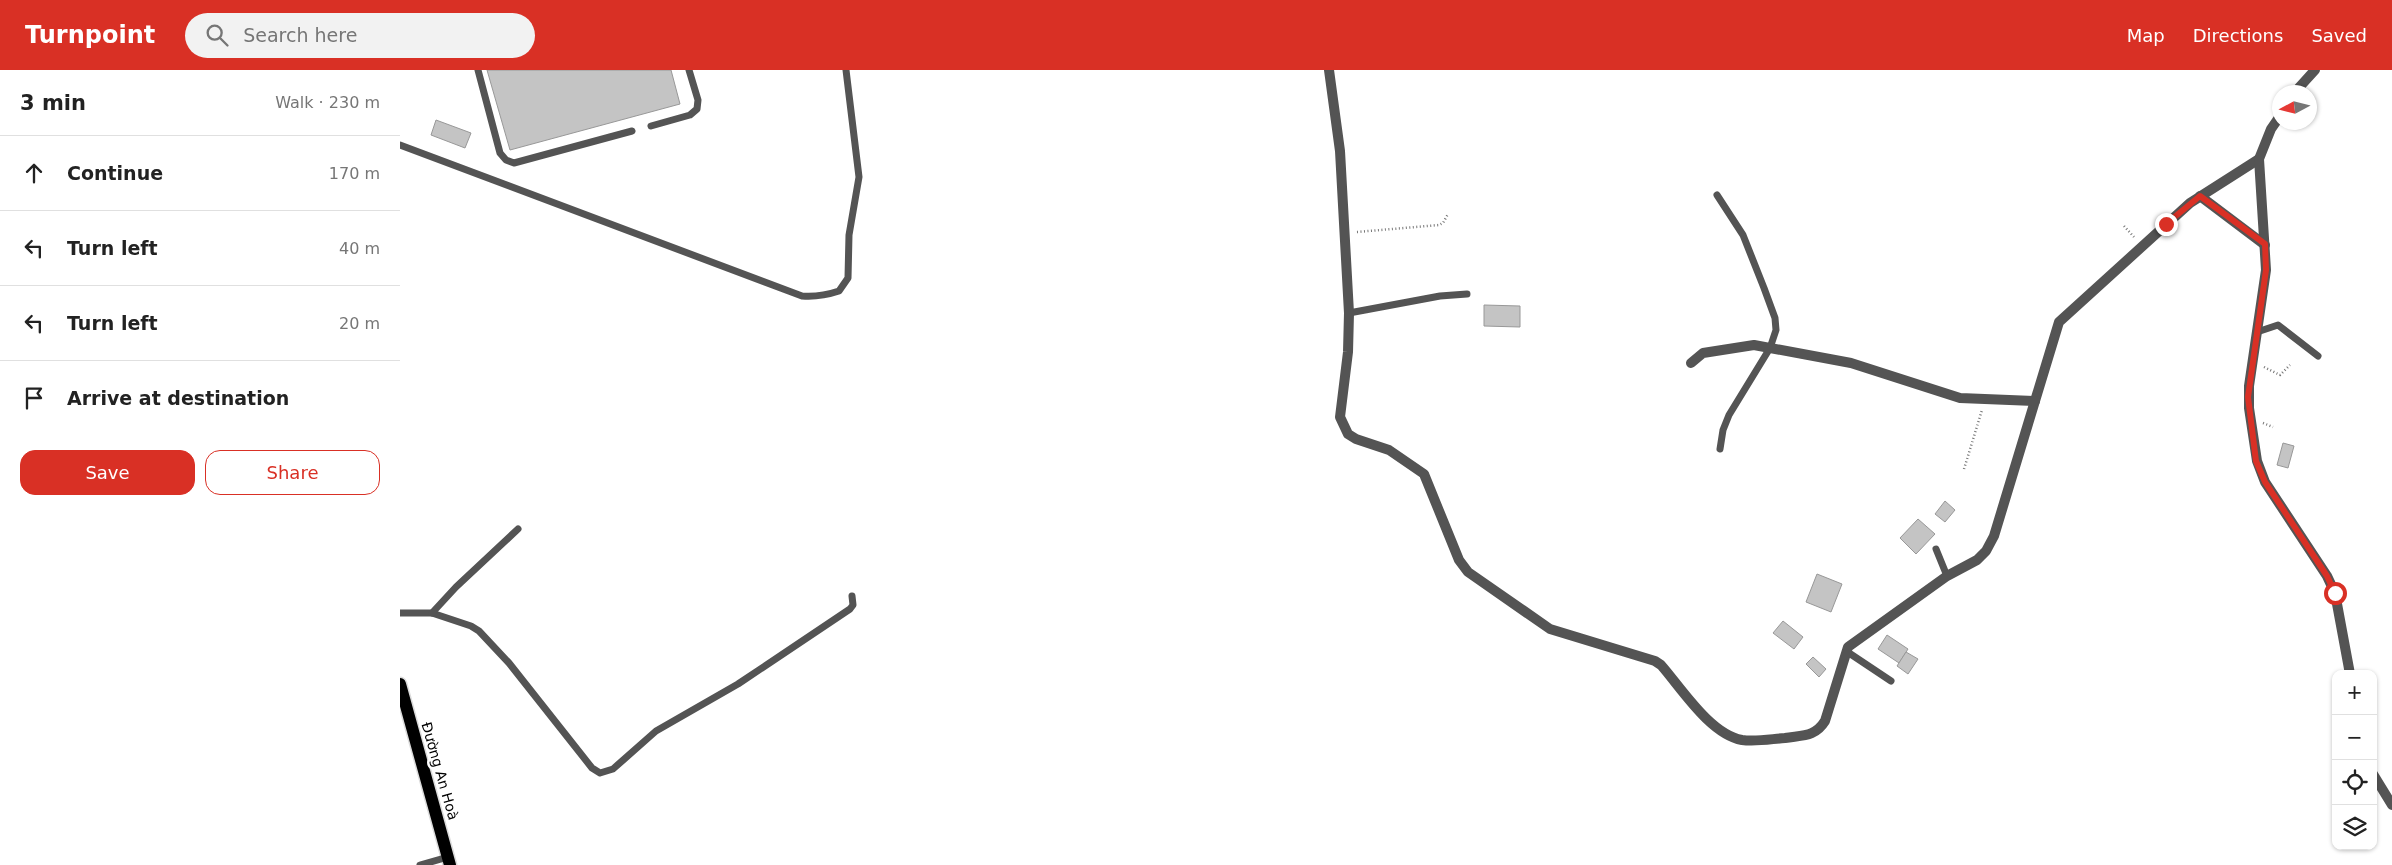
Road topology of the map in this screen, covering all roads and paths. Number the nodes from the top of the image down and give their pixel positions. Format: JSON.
{"nodes":[{"id":1,"x":478,"y":70,"type":"edge"},
{"id":2,"x":689,"y":70,"type":"edge"},
{"id":3,"x":846,"y":70,"type":"edge"},
{"id":4,"x":1329,"y":70,"type":"edge"},
{"id":5,"x":2315,"y":70,"type":"edge"},
{"id":6,"x":2301,"y":85,"type":"edge"},
{"id":7,"x":651,"y":126,"type":"dead end"},
{"id":8,"x":2272,"y":128,"type":"edge"},
{"id":9,"x":632,"y":131,"type":"dead end"},
{"id":10,"x":400,"y":145,"type":"edge"},
{"id":11,"x":2259,"y":159,"type":"junction"},
{"id":12,"x":1717,"y":195,"type":"dead end"},
{"id":13,"x":2200,"y":196,"type":"junction"},
{"id":14,"x":1448,"y":214,"type":"dead end"},
{"id":15,"x":2124,"y":226,"type":"dead end"},
{"id":16,"x":1343,"y":234,"type":"junction"},
{"id":17,"x":2265,"y":244,"type":"junction"},
{"id":18,"x":2142,"y":246,"type":"junction"},
{"id":19,"x":1467,"y":294,"type":"dead end"},
{"id":20,"x":1349,"y":313,"type":"junction"},
{"id":21,"x":2257,"y":332,"type":"junction"},
{"id":22,"x":1770,"y":348,"type":"junction"},
{"id":23,"x":2318,"y":356,"type":"dead end"},
{"id":24,"x":2252,"y":361,"type":"junction"},
{"id":25,"x":1691,"y":363,"type":"dead end"},
{"id":26,"x":2290,"y":365,"type":"dead end"},
{"id":27,"x":1985,"y":399,"type":"junction"},
{"id":28,"x":2035,"y":401,"type":"junction"},
{"id":29,"x":1720,"y":449,"type":"dead end"},
{"id":30,"x":1964,"y":469,"type":"dead end"},
{"id":31,"x":518,"y":529,"type":"dead end"},
{"id":32,"x":1936,"y":549,"type":"dead end"},
{"id":33,"x":1947,"y":576,"type":"junction"},
{"id":34,"x":852,"y":596,"type":"dead end"},
{"id":35,"x":400,"y":614,"type":"edge"},
{"id":36,"x":432,"y":614,"type":"junction"},
{"id":37,"x":1846,"y":651,"type":"junction"},
{"id":38,"x":2349,"y":670,"type":"edge"},
{"id":39,"x":1891,"y":681,"type":"dead end"},
{"id":40,"x":400,"y":684,"type":"edge"},
{"id":41,"x":2377,"y":781,"type":"edge"},
{"id":42,"x":2392,"y":806,"type":"edge"},
{"id":43,"x":449,"y":861,"type":"edge"},
{"id":44,"x":420,"y":865,"type":"edge"}],
"edges":[{"from":1,"to":9,"type":"lane"},
{"from":2,"to":7,"type":"lane"},
{"from":3,"to":10,"type":"lane"},
{"from":4,"to":16,"type":"street"},
{"from":5,"to":6,"type":"street"},
{"from":8,"to":11,"type":"street"},
{"from":11,"to":13,"type":"street"},
{"from":11,"to":17,"type":"street"},
{"from":12,"to":22,"type":"lane"},
{"from":13,"to":17,"type":"street"},
{"from":13,"to":18,"type":"street"},
{"from":14,"to":16,"type":"path"},
{"from":15,"to":18,"type":"path"},
{"from":16,"to":20,"type":"street"},
{"from":17,"to":21,"type":"street"},
{"from":18,"to":28,"type":"street"},
{"from":19,"to":20,"type":"lane"},
{"from":20,"to":37,"type":"street"},
{"from":21,"to":23,"type":"lane"},
{"from":21,"to":24,"type":"street"},
{"from":22,"to":25,"type":"street"},
{"from":22,"to":27,"type":"street"},
{"from":22,"to":29,"type":"lane"},
{"from":24,"to":26,"type":"path"},
{"from":24,"to":38,"type":"street"},
{"from":27,"to":28,"type":"street"},
{"from":27,"to":30,"type":"path"},
{"from":28,"to":33,"type":"street"},
{"from":31,"to":36,"type":"lane"},
{"from":32,"to":33,"type":"lane"},
{"from":33,"to":37,"type":"street"},
{"from":34,"to":36,"type":"lane"},
{"from":35,"to":36,"type":"lane"},
{"from":37,"to":39,"type":"lane"},
{"from":40,"to":43,"type":"main road","name":"Đường An Hoà"},
{"from":41,"to":42,"type":"street"},
{"from":43,"to":44,"type":"lane"}]}
